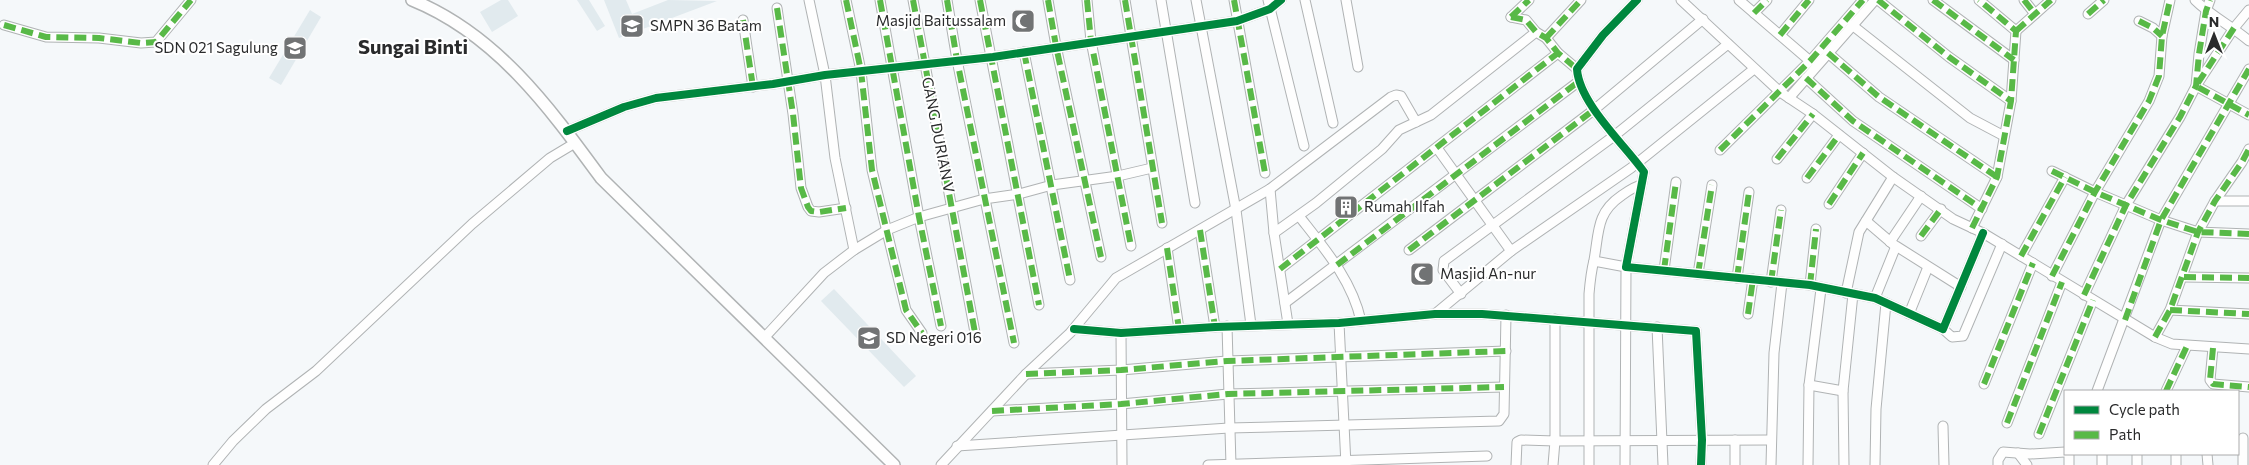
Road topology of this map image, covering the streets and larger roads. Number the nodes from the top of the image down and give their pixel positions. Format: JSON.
{"nodes":[{"id":1,"x":191,"y":0,"type":"edge"},
{"id":2,"x":412,"y":0,"type":"edge"},
{"id":3,"x":809,"y":0,"type":"edge"},
{"id":4,"x":846,"y":0,"type":"edge"},
{"id":5,"x":880,"y":0,"type":"edge"},
{"id":6,"x":913,"y":0,"type":"edge"},
{"id":7,"x":947,"y":0,"type":"edge"},
{"id":8,"x":980,"y":0,"type":"edge"},
{"id":9,"x":1048,"y":0,"type":"edge"},
{"id":10,"x":1088,"y":0,"type":"edge"},
{"id":11,"x":1125,"y":0,"type":"edge"},
{"id":12,"x":1161,"y":0,"type":"edge"},
{"id":13,"x":1196,"y":0,"type":"edge"},
{"id":14,"x":1234,"y":0,"type":"edge"},
{"id":15,"x":1281,"y":0,"type":"edge"},
{"id":16,"x":1305,"y":0,"type":"edge"},
{"id":17,"x":1346,"y":0,"type":"edge"},
{"id":18,"x":1529,"y":0,"type":"edge"},
{"id":19,"x":1581,"y":0,"type":"edge"},
{"id":20,"x":1637,"y":0,"type":"edge"},
{"id":21,"x":1681,"y":0,"type":"edge"},
{"id":22,"x":1739,"y":0,"type":"edge"},
{"id":23,"x":1767,"y":0,"type":"edge"},
{"id":24,"x":1809,"y":0,"type":"edge"},
{"id":25,"x":1863,"y":0,"type":"edge"},
{"id":26,"x":1876,"y":0,"type":"edge"},
{"id":27,"x":1933,"y":0,"type":"edge"},
{"id":28,"x":1980,"y":0,"type":"edge"},
{"id":29,"x":2024,"y":0,"type":"edge"},
{"id":30,"x":2051,"y":0,"type":"edge"},
{"id":31,"x":2104,"y":0,"type":"edge"},
{"id":32,"x":2170,"y":0,"type":"edge"},
{"id":33,"x":2195,"y":0,"type":"edge"},
{"id":34,"x":2210,"y":0,"type":"edge"},
{"id":35,"x":1269,"y":4,"type":"edge"},
{"id":36,"x":777,"y":8,"type":"dead end"},
{"id":37,"x":2249,"y":10,"type":"edge"},
{"id":38,"x":2206,"y":11,"type":"junction"},
{"id":39,"x":1754,"y":13,"type":"junction"},
{"id":40,"x":2035,"y":14,"type":"junction"},
{"id":41,"x":2088,"y":14,"type":"dead end"},
{"id":42,"x":1703,"y":19,"type":"junction"},
{"id":43,"x":744,"y":20,"type":"dead end"},
{"id":44,"x":1238,"y":21,"type":"junction"},
{"id":45,"x":2139,"y":21,"type":"dead end"},
{"id":46,"x":4,"y":25,"type":"dead end"},
{"id":47,"x":1200,"y":26,"type":"junction"},
{"id":48,"x":1852,"y":26,"type":"junction"},
{"id":49,"x":2234,"y":28,"type":"junction"},
{"id":50,"x":2016,"y":30,"type":"junction"},
{"id":51,"x":1165,"y":31,"type":"junction"},
{"id":52,"x":1536,"y":32,"type":"junction"},
{"id":53,"x":1129,"y":36,"type":"junction"},
{"id":54,"x":1780,"y":36,"type":"junction"},
{"id":55,"x":2162,"y":36,"type":"junction"},
{"id":56,"x":1546,"y":38,"type":"junction"},
{"id":57,"x":1092,"y":41,"type":"junction"},
{"id":58,"x":2249,"y":41,"type":"edge"},
{"id":59,"x":1728,"y":44,"type":"junction"},
{"id":60,"x":1056,"y":46,"type":"junction"},
{"id":61,"x":1024,"y":52,"type":"junction"},
{"id":62,"x":1558,"y":53,"type":"junction"},
{"id":63,"x":1828,"y":53,"type":"junction"},
{"id":64,"x":993,"y":57,"type":"junction"},
{"id":65,"x":957,"y":60,"type":"junction"},
{"id":66,"x":2014,"y":60,"type":"junction"},
{"id":67,"x":1810,"y":62,"type":"junction"},
{"id":68,"x":924,"y":63,"type":"junction"},
{"id":69,"x":1358,"y":67,"type":"dead end"},
{"id":70,"x":893,"y":68,"type":"junction"},
{"id":71,"x":1754,"y":68,"type":"junction"},
{"id":72,"x":1577,"y":69,"type":"junction"},
{"id":73,"x":2249,"y":69,"type":"edge"},
{"id":74,"x":861,"y":71,"type":"junction"},
{"id":75,"x":825,"y":75,"type":"junction"},
{"id":76,"x":1806,"y":78,"type":"junction"},
{"id":77,"x":789,"y":82,"type":"junction"},
{"id":78,"x":1578,"y":82,"type":"junction"},
{"id":79,"x":2196,"y":86,"type":"junction"},
{"id":80,"x":753,"y":87,"type":"junction"},
{"id":81,"x":1780,"y":92,"type":"junction"},
{"id":82,"x":1789,"y":98,"type":"junction"},
{"id":83,"x":2011,"y":101,"type":"junction"},
{"id":84,"x":2227,"y":104,"type":"junction"},
{"id":85,"x":1595,"y":110,"type":"junction"},
{"id":86,"x":1813,"y":114,"type":"junction"},
{"id":87,"x":2249,"y":115,"type":"edge"},
{"id":88,"x":1416,"y":122,"type":"junction"},
{"id":89,"x":1333,"y":123,"type":"dead end"},
{"id":90,"x":566,"y":131,"type":"junction"},
{"id":91,"x":1839,"y":134,"type":"junction"},
{"id":92,"x":1614,"y":136,"type":"junction"},
{"id":93,"x":2004,"y":136,"type":"junction"},
{"id":94,"x":575,"y":143,"type":"junction"},
{"id":95,"x":1304,"y":146,"type":"dead end"},
{"id":96,"x":1437,"y":148,"type":"junction"},
{"id":97,"x":2249,"y":149,"type":"edge"},
{"id":98,"x":1720,"y":150,"type":"dead end"},
{"id":99,"x":1863,"y":153,"type":"junction"},
{"id":100,"x":1777,"y":159,"type":"dead end"},
{"id":101,"x":1637,"y":162,"type":"junction"},
{"id":102,"x":1152,"y":168,"type":"junction"},
{"id":103,"x":2052,"y":171,"type":"dead end"},
{"id":104,"x":1266,"y":173,"type":"dead end"},
{"id":105,"x":1456,"y":174,"type":"junction"},
{"id":106,"x":1118,"y":176,"type":"junction"},
{"id":107,"x":1893,"y":177,"type":"junction"},
{"id":108,"x":1997,"y":177,"type":"junction"},
{"id":109,"x":1807,"y":178,"type":"dead end"},
{"id":110,"x":2065,"y":178,"type":"junction"},
{"id":111,"x":1086,"y":181,"type":"junction"},
{"id":112,"x":1676,"y":182,"type":"dead end"},
{"id":113,"x":1052,"y":184,"type":"junction"},
{"id":114,"x":1712,"y":184,"type":"dead end"},
{"id":115,"x":1641,"y":185,"type":"junction"},
{"id":116,"x":1270,"y":189,"type":"junction"},
{"id":117,"x":1749,"y":192,"type":"dead end"},
{"id":118,"x":2095,"y":192,"type":"junction"},
{"id":119,"x":1019,"y":194,"type":"junction"},
{"id":120,"x":1921,"y":196,"type":"junction"},
{"id":121,"x":984,"y":199,"type":"junction"},
{"id":122,"x":1475,"y":200,"type":"junction"},
{"id":123,"x":2215,"y":201,"type":"junction"},
{"id":124,"x":2249,"y":201,"type":"edge"},
{"id":125,"x":1195,"y":203,"type":"dead end"},
{"id":126,"x":1829,"y":204,"type":"dead end"},
{"id":127,"x":2126,"y":205,"type":"junction"},
{"id":128,"x":951,"y":207,"type":"junction"},
{"id":129,"x":846,"y":208,"type":"junction"},
{"id":130,"x":1941,"y":209,"type":"junction"},
{"id":131,"x":1982,"y":209,"type":"junction"},
{"id":132,"x":1236,"y":210,"type":"junction"},
{"id":133,"x":1781,"y":210,"type":"dead end"},
{"id":134,"x":1299,"y":216,"type":"junction"},
{"id":135,"x":919,"y":217,"type":"junction"},
{"id":136,"x":2161,"y":220,"type":"junction"},
{"id":137,"x":1866,"y":221,"type":"junction"},
{"id":138,"x":1162,"y":223,"type":"dead end"},
{"id":139,"x":1493,"y":225,"type":"junction"},
{"id":140,"x":1972,"y":228,"type":"junction"},
{"id":141,"x":1816,"y":229,"type":"dead end"},
{"id":142,"x":887,"y":230,"type":"junction"},
{"id":143,"x":1200,"y":230,"type":"junction"},
{"id":144,"x":2198,"y":232,"type":"junction"},
{"id":145,"x":1274,"y":233,"type":"junction"},
{"id":146,"x":1983,"y":233,"type":"junction"},
{"id":147,"x":2249,"y":234,"type":"edge"},
{"id":148,"x":1922,"y":236,"type":"dead end"},
{"id":149,"x":1317,"y":239,"type":"junction"},
{"id":150,"x":1893,"y":244,"type":"junction"},
{"id":151,"x":2002,"y":244,"type":"junction"},
{"id":152,"x":1131,"y":246,"type":"dead end"},
{"id":153,"x":1166,"y":248,"type":"junction"},
{"id":154,"x":854,"y":250,"type":"junction"},
{"id":155,"x":1409,"y":250,"type":"dead end"},
{"id":156,"x":1511,"y":251,"type":"junction"},
{"id":157,"x":2021,"y":256,"type":"junction"},
{"id":158,"x":1101,"y":258,"type":"dead end"},
{"id":159,"x":1594,"y":261,"type":"junction"},
{"id":160,"x":2033,"y":264,"type":"junction"},
{"id":161,"x":1337,"y":265,"type":"junction"},
{"id":162,"x":1626,"y":267,"type":"junction"},
{"id":163,"x":1928,"y":267,"type":"junction"},
{"id":164,"x":1280,"y":269,"type":"junction"},
{"id":165,"x":1664,"y":270,"type":"junction"},
{"id":166,"x":1698,"y":274,"type":"junction"},
{"id":167,"x":2052,"y":276,"type":"junction"},
{"id":168,"x":2184,"y":277,"type":"junction"},
{"id":169,"x":1737,"y":278,"type":"junction"},
{"id":170,"x":2249,"y":278,"type":"edge"},
{"id":171,"x":1753,"y":279,"type":"junction"},
{"id":172,"x":1070,"y":280,"type":"dead end"},
{"id":173,"x":1771,"y":282,"type":"junction"},
{"id":174,"x":2062,"y":282,"type":"junction"},
{"id":175,"x":1782,"y":283,"type":"junction"},
{"id":176,"x":1810,"y":285,"type":"junction"},
{"id":177,"x":1961,"y":287,"type":"junction"},
{"id":178,"x":1822,"y":289,"type":"junction"},
{"id":179,"x":1461,"y":294,"type":"junction"},
{"id":180,"x":1850,"y":294,"type":"junction"},
{"id":181,"x":2084,"y":295,"type":"junction"},
{"id":182,"x":1875,"y":298,"type":"junction"},
{"id":183,"x":2093,"y":300,"type":"junction"},
{"id":184,"x":1285,"y":303,"type":"junction"},
{"id":185,"x":1886,"y":303,"type":"junction"},
{"id":186,"x":1039,"y":305,"type":"dead end"},
{"id":187,"x":2170,"y":310,"type":"junction"},
{"id":188,"x":1435,"y":314,"type":"junction"},
{"id":189,"x":1748,"y":314,"type":"dead end"},
{"id":190,"x":1910,"y":314,"type":"junction"},
{"id":191,"x":2249,"y":314,"type":"edge"},
{"id":192,"x":1506,"y":315,"type":"junction"},
{"id":193,"x":1555,"y":319,"type":"junction"},
{"id":194,"x":2125,"y":320,"type":"junction"},
{"id":195,"x":1361,"y":321,"type":"junction"},
{"id":196,"x":1591,"y":322,"type":"junction"},
{"id":197,"x":1339,"y":323,"type":"junction"},
{"id":198,"x":1288,"y":324,"type":"junction"},
{"id":199,"x":1251,"y":325,"type":"junction"},
{"id":200,"x":1626,"y":325,"type":"junction"},
{"id":201,"x":941,"y":326,"type":"dead end"},
{"id":202,"x":1215,"y":326,"type":"junction"},
{"id":203,"x":1227,"y":326,"type":"junction"},
{"id":204,"x":1074,"y":328,"type":"junction"},
{"id":205,"x":1657,"y":328,"type":"junction"},
{"id":206,"x":1179,"y":329,"type":"junction"},
{"id":207,"x":1943,"y":329,"type":"junction"},
{"id":208,"x":922,"y":333,"type":"dead end"},
{"id":209,"x":1121,"y":333,"type":"junction"},
{"id":210,"x":765,"y":338,"type":"junction"},
{"id":211,"x":976,"y":338,"type":"dead end"},
{"id":212,"x":2154,"y":338,"type":"junction"},
{"id":213,"x":1014,"y":343,"type":"dead end"},
{"id":214,"x":2187,"y":346,"type":"junction"},
{"id":215,"x":2213,"y":348,"type":"junction"},
{"id":216,"x":2249,"y":349,"type":"edge"},
{"id":217,"x":1506,"y":351,"type":"junction"},
{"id":218,"x":1341,"y":357,"type":"junction"},
{"id":219,"x":1227,"y":360,"type":"junction"},
{"id":220,"x":1121,"y":370,"type":"junction"},
{"id":221,"x":1026,"y":374,"type":"junction"},
{"id":222,"x":1984,"y":384,"type":"dead end"},
{"id":223,"x":1809,"y":385,"type":"junction"},
{"id":224,"x":1504,"y":387,"type":"junction"},
{"id":225,"x":2249,"y":387,"type":"edge"},
{"id":226,"x":1344,"y":390,"type":"junction"},
{"id":227,"x":2097,"y":390,"type":"edge"},
{"id":228,"x":2166,"y":390,"type":"edge"},
{"id":229,"x":1843,"y":391,"type":"junction"},
{"id":230,"x":1228,"y":394,"type":"junction"},
{"id":231,"x":1121,"y":404,"type":"junction"},
{"id":232,"x":992,"y":411,"type":"junction"},
{"id":233,"x":2007,"y":423,"type":"dead end"},
{"id":234,"x":1345,"y":424,"type":"junction"},
{"id":235,"x":1943,"y":426,"type":"dead end"},
{"id":236,"x":1229,"y":428,"type":"junction"},
{"id":237,"x":2039,"y":434,"type":"dead end"},
{"id":238,"x":1121,"y":435,"type":"junction"},
{"id":239,"x":2243,"y":438,"type":"edge"},
{"id":240,"x":1555,"y":440,"type":"junction"},
{"id":241,"x":1591,"y":440,"type":"junction"},
{"id":242,"x":1626,"y":440,"type":"junction"},
{"id":243,"x":1662,"y":440,"type":"junction"},
{"id":244,"x":1702,"y":440,"type":"junction"},
{"id":245,"x":1735,"y":440,"type":"junction"},
{"id":246,"x":1770,"y":440,"type":"junction"},
{"id":247,"x":957,"y":446,"type":"junction"},
{"id":248,"x":2064,"y":452,"type":"edge"},
{"id":249,"x":2018,"y":453,"type":"junction"},
{"id":250,"x":1486,"y":456,"type":"dead end"},
{"id":251,"x":1346,"y":462,"type":"edge"},
{"id":252,"x":1231,"y":464,"type":"edge"},
{"id":253,"x":213,"y":465,"type":"edge"},
{"id":254,"x":894,"y":465,"type":"edge"},
{"id":255,"x":941,"y":465,"type":"edge"},
{"id":256,"x":1122,"y":465,"type":"edge"},
{"id":257,"x":1208,"y":465,"type":"edge"},
{"id":258,"x":1516,"y":465,"type":"edge"},
{"id":259,"x":1553,"y":465,"type":"edge"},
{"id":260,"x":1589,"y":465,"type":"edge"},
{"id":261,"x":1625,"y":465,"type":"edge"},
{"id":262,"x":1663,"y":465,"type":"edge"},
{"id":263,"x":1701,"y":465,"type":"edge"},
{"id":264,"x":1735,"y":465,"type":"edge"},
{"id":265,"x":1770,"y":465,"type":"edge"},
{"id":266,"x":1808,"y":465,"type":"edge"},
{"id":267,"x":1844,"y":465,"type":"edge"},
{"id":268,"x":1875,"y":465,"type":"edge"},
{"id":269,"x":1944,"y":465,"type":"edge"},
{"id":270,"x":1998,"y":465,"type":"edge"},
{"id":271,"x":2028,"y":465,"type":"edge"},
{"id":272,"x":2244,"y":465,"type":"edge"}],
"edges":[{"from":1,"to":46,"type":"street"},
{"from":2,"to":90,"type":"street"},
{"from":3,"to":75,"type":"street"},
{"from":4,"to":74,"type":"street"},
{"from":5,"to":70,"type":"street"},
{"from":6,"to":68,"type":"street","name":"GANG DURIAN V"},
{"from":7,"to":65,"type":"street"},
{"from":8,"to":64,"type":"street"},
{"from":9,"to":60,"type":"street"},
{"from":10,"to":57,"type":"street"},
{"from":11,"to":53,"type":"street"},
{"from":12,"to":51,"type":"street"},
{"from":13,"to":47,"type":"street"},
{"from":14,"to":44,"type":"street"},
{"from":15,"to":35,"type":"street"},
{"from":16,"to":89,"type":"street"},
{"from":17,"to":69,"type":"street"},
{"from":18,"to":52,"type":"street"},
{"from":19,"to":56,"type":"street"},
{"from":20,"to":72,"type":"street"},
{"from":21,"to":42,"type":"street"},
{"from":22,"to":39,"type":"street"},
{"from":23,"to":39,"type":"street"},
{"from":24,"to":54,"type":"street"},
{"from":25,"to":67,"type":"street"},
{"from":26,"to":48,"type":"street"},
{"from":26,"to":83,"type":"street"},
{"from":27,"to":66,"type":"street"},
{"from":28,"to":50,"type":"street"},
{"from":29,"to":40,"type":"street"},
{"from":30,"to":40,"type":"street"},
{"from":31,"to":41,"type":"street"},
{"from":32,"to":55,"type":"street"},
{"from":33,"to":38,"type":"street"},
{"from":34,"to":38,"type":"street"},
{"from":35,"to":44,"type":"street"},
{"from":35,"to":95,"type":"street"},
{"from":36,"to":77,"type":"street"},
{"from":37,"to":49,"type":"street"},
{"from":38,"to":49,"type":"street"},
{"from":38,"to":79,"type":"street"},
{"from":39,"to":54,"type":"street"},
{"from":40,"to":50,"type":"street"},
{"from":42,"to":59,"type":"street"},
{"from":42,"to":85,"type":"street"},
{"from":43,"to":80,"type":"street"},
{"from":44,"to":47,"type":"street"},
{"from":44,"to":104,"type":"street"},
{"from":45,"to":55,"type":"street"},
{"from":47,"to":51,"type":"street"},
{"from":47,"to":132,"type":"street"},
{"from":48,"to":63,"type":"street"},
{"from":48,"to":93,"type":"street"},
{"from":49,"to":58,"type":"street"},
{"from":49,"to":79,"type":"street"},
{"from":50,"to":66,"type":"street"},
{"from":51,"to":53,"type":"street"},
{"from":51,"to":125,"type":"street"},
{"from":52,"to":56,"type":"street"},
{"from":52,"to":88,"type":"street"},
{"from":53,"to":57,"type":"street"},
{"from":53,"to":102,"type":"street"},
{"from":54,"to":67,"type":"street"},
{"from":55,"to":118,"type":"street"},
{"from":56,"to":62,"type":"street"},
{"from":57,"to":60,"type":"street"},
{"from":57,"to":106,"type":"street"},
{"from":59,"to":71,"type":"street"},
{"from":59,"to":92,"type":"street"},
{"from":60,"to":61,"type":"street"},
{"from":60,"to":111,"type":"street"},
{"from":61,"to":64,"type":"street"},
{"from":61,"to":113,"type":"street"},
{"from":62,"to":72,"type":"street"},
{"from":62,"to":96,"type":"street"},
{"from":63,"to":76,"type":"street"},
{"from":63,"to":108,"type":"street"},
{"from":64,"to":65,"type":"street"},
{"from":64,"to":119,"type":"street"},
{"from":65,"to":68,"type":"street"},
{"from":65,"to":121,"type":"street"},
{"from":66,"to":83,"type":"street"},
{"from":67,"to":81,"type":"street"},
{"from":68,"to":70,"type":"street"},
{"from":68,"to":128,"type":"street","name":"GANG DURIAN V"},
{"from":70,"to":74,"type":"street"},
{"from":70,"to":135,"type":"street"},
{"from":71,"to":81,"type":"street"},
{"from":71,"to":101,"type":"street"},
{"from":72,"to":78,"type":"street"},
{"from":73,"to":84,"type":"street"},
{"from":74,"to":75,"type":"street"},
{"from":74,"to":142,"type":"street"},
{"from":75,"to":77,"type":"street"},
{"from":75,"to":129,"type":"street"},
{"from":76,"to":82,"type":"street"},
{"from":76,"to":131,"type":"street"},
{"from":77,"to":80,"type":"street"},
{"from":77,"to":129,"type":"street"},
{"from":78,"to":85,"type":"street"},
{"from":78,"to":105,"type":"street"},
{"from":79,"to":84,"type":"street"},
{"from":79,"to":127,"type":"street"},
{"from":80,"to":90,"type":"street"},
{"from":81,"to":82,"type":"street"},
{"from":81,"to":98,"type":"street"},
{"from":82,"to":86,"type":"street"},
{"from":83,"to":93,"type":"street"},
{"from":84,"to":87,"type":"street"},
{"from":84,"to":136,"type":"street"},
{"from":85,"to":92,"type":"street"},
{"from":85,"to":122,"type":"street"},
{"from":86,"to":91,"type":"street"},
{"from":86,"to":100,"type":"street"},
{"from":88,"to":116,"type":"street"},
{"from":88,"to":134,"type":"street"},
{"from":90,"to":94,"type":"street"},
{"from":91,"to":99,"type":"street"},
{"from":91,"to":109,"type":"street"},
{"from":92,"to":101,"type":"street"},
{"from":92,"to":139,"type":"street"},
{"from":93,"to":108,"type":"street"},
{"from":94,"to":210,"type":"street"},
{"from":94,"to":253,"type":"street"},
{"from":96,"to":105,"type":"street"},
{"from":96,"to":149,"type":"street"},
{"from":97,"to":123,"type":"street"},
{"from":99,"to":107,"type":"street"},
{"from":99,"to":126,"type":"street"},
{"from":101,"to":115,"type":"street"},
{"from":101,"to":156,"type":"street"},
{"from":102,"to":106,"type":"street"},
{"from":102,"to":138,"type":"street"},
{"from":103,"to":110,"type":"street"},
{"from":105,"to":122,"type":"street"},
{"from":105,"to":161,"type":"street"},
{"from":106,"to":111,"type":"street"},
{"from":106,"to":152,"type":"street"},
{"from":107,"to":120,"type":"street"},
{"from":107,"to":137,"type":"street"},
{"from":108,"to":131,"type":"street"},
{"from":110,"to":118,"type":"street"},
{"from":110,"to":157,"type":"street"},
{"from":111,"to":113,"type":"street"},
{"from":111,"to":158,"type":"street"},
{"from":112,"to":165,"type":"street"},
{"from":113,"to":119,"type":"street"},
{"from":113,"to":172,"type":"street"},
{"from":114,"to":166,"type":"street"},
{"from":115,"to":159,"type":"street"},
{"from":115,"to":162,"type":"street"},
{"from":116,"to":132,"type":"street"},
{"from":116,"to":145,"type":"street"},
{"from":117,"to":169,"type":"street"},
{"from":118,"to":127,"type":"street"},
{"from":118,"to":167,"type":"street"},
{"from":119,"to":121,"type":"street"},
{"from":119,"to":186,"type":"street"},
{"from":120,"to":130,"type":"street"},
{"from":120,"to":150,"type":"street"},
{"from":121,"to":128,"type":"street"},
{"from":121,"to":213,"type":"street"},
{"from":122,"to":139,"type":"street"},
{"from":122,"to":155,"type":"street"},
{"from":123,"to":124,"type":"street"},
{"from":123,"to":144,"type":"street"},
{"from":127,"to":136,"type":"street"},
{"from":127,"to":181,"type":"street"},
{"from":128,"to":135,"type":"street"},
{"from":128,"to":211,"type":"street","name":"GANG DURIAN V"},
{"from":129,"to":154,"type":"street"},
{"from":130,"to":140,"type":"street"},
{"from":130,"to":148,"type":"street"},
{"from":131,"to":140,"type":"street"},
{"from":132,"to":143,"type":"street"},
{"from":132,"to":199,"type":"street"},
{"from":133,"to":173,"type":"street"},
{"from":134,"to":145,"type":"street"},
{"from":134,"to":149,"type":"street"},
{"from":135,"to":142,"type":"street"},
{"from":135,"to":201,"type":"street"},
{"from":136,"to":144,"type":"street"},
{"from":136,"to":194,"type":"street"},
{"from":137,"to":150,"type":"street"},
{"from":137,"to":180,"type":"street"},
{"from":139,"to":156,"type":"street"},
{"from":139,"to":179,"type":"street"},
{"from":140,"to":146,"type":"street"},
{"from":141,"to":176,"type":"street"},
{"from":142,"to":154,"type":"street"},
{"from":142,"to":208,"type":"street"},
{"from":143,"to":153,"type":"street"},
{"from":143,"to":202,"type":"street"},
{"from":144,"to":147,"type":"street"},
{"from":144,"to":168,"type":"street"},
{"from":145,"to":164,"type":"street"},
{"from":146,"to":151,"type":"street"},
{"from":146,"to":177,"type":"street"},
{"from":149,"to":161,"type":"street"},
{"from":149,"to":164,"type":"street"},
{"from":150,"to":163,"type":"street"},
{"from":150,"to":182,"type":"street"},
{"from":151,"to":157,"type":"street"},
{"from":151,"to":207,"type":"street"},
{"from":153,"to":204,"type":"street"},
{"from":153,"to":206,"type":"street"},
{"from":154,"to":210,"type":"street"},
{"from":156,"to":179,"type":"street"},
{"from":157,"to":160,"type":"street"},
{"from":159,"to":162,"type":"street"},
{"from":159,"to":196,"type":"street"},
{"from":160,"to":167,"type":"street"},
{"from":160,"to":222,"type":"street"},
{"from":161,"to":184,"type":"street"},
{"from":161,"to":195,"type":"street"},
{"from":162,"to":165,"type":"street"},
{"from":162,"to":200,"type":"street"},
{"from":163,"to":177,"type":"street"},
{"from":163,"to":190,"type":"street"},
{"from":164,"to":184,"type":"street"},
{"from":165,"to":166,"type":"street"},
{"from":166,"to":169,"type":"street"},
{"from":167,"to":174,"type":"street"},
{"from":168,"to":170,"type":"street"},
{"from":168,"to":187,"type":"street"},
{"from":169,"to":171,"type":"street"},
{"from":171,"to":173,"type":"street"},
{"from":171,"to":189,"type":"street"},
{"from":173,"to":175,"type":"street"},
{"from":174,"to":181,"type":"street"},
{"from":174,"to":233,"type":"street"},
{"from":175,"to":176,"type":"street"},
{"from":175,"to":246,"type":"street"},
{"from":176,"to":178,"type":"street"},
{"from":177,"to":207,"type":"street"},
{"from":178,"to":180,"type":"street"},
{"from":178,"to":223,"type":"street"},
{"from":179,"to":188,"type":"street"},
{"from":180,"to":182,"type":"street"},
{"from":180,"to":229,"type":"street"},
{"from":181,"to":183,"type":"street"},
{"from":182,"to":185,"type":"street"},
{"from":183,"to":194,"type":"street"},
{"from":183,"to":237,"type":"street"},
{"from":184,"to":198,"type":"street"},
{"from":185,"to":190,"type":"street"},
{"from":185,"to":268,"type":"street"},
{"from":187,"to":191,"type":"street"},
{"from":187,"to":212,"type":"street"},
{"from":188,"to":192,"type":"street"},
{"from":188,"to":195,"type":"street"},
{"from":190,"to":207,"type":"street"},
{"from":192,"to":193,"type":"street"},
{"from":192,"to":217,"type":"street"},
{"from":193,"to":196,"type":"street"},
{"from":193,"to":240,"type":"street"},
{"from":194,"to":212,"type":"street"},
{"from":194,"to":227,"type":"street"},
{"from":195,"to":197,"type":"street"},
{"from":196,"to":200,"type":"street"},
{"from":196,"to":241,"type":"street"},
{"from":197,"to":198,"type":"street"},
{"from":197,"to":218,"type":"street"},
{"from":198,"to":199,"type":"street"},
{"from":199,"to":203,"type":"street"},
{"from":200,"to":205,"type":"street"},
{"from":200,"to":242,"type":"street"},
{"from":202,"to":203,"type":"street"},
{"from":202,"to":206,"type":"street"},
{"from":203,"to":219,"type":"street"},
{"from":204,"to":209,"type":"street"},
{"from":204,"to":221,"type":"street"},
{"from":205,"to":243,"type":"street"},
{"from":205,"to":244,"type":"street"},
{"from":206,"to":209,"type":"street"},
{"from":209,"to":220,"type":"street"},
{"from":210,"to":254,"type":"street"},
{"from":212,"to":214,"type":"street"},
{"from":214,"to":215,"type":"street"},
{"from":214,"to":228,"type":"street"},
{"from":215,"to":216,"type":"street"},
{"from":215,"to":225,"type":"street"},
{"from":217,"to":218,"type":"street"},
{"from":217,"to":224,"type":"street"},
{"from":218,"to":219,"type":"street"},
{"from":218,"to":226,"type":"street"},
{"from":219,"to":220,"type":"street"},
{"from":219,"to":230,"type":"street"},
{"from":220,"to":221,"type":"street"},
{"from":220,"to":231,"type":"street"},
{"from":221,"to":232,"type":"street"},
{"from":223,"to":229,"type":"street"},
{"from":223,"to":266,"type":"street"},
{"from":224,"to":226,"type":"street"},
{"from":224,"to":234,"type":"street"},
{"from":226,"to":230,"type":"street"},
{"from":226,"to":234,"type":"street"},
{"from":229,"to":267,"type":"street"},
{"from":230,"to":231,"type":"street"},
{"from":230,"to":236,"type":"street"},
{"from":231,"to":232,"type":"street"},
{"from":231,"to":238,"type":"street"},
{"from":232,"to":247,"type":"street"},
{"from":234,"to":236,"type":"street"},
{"from":234,"to":251,"type":"street"},
{"from":235,"to":269,"type":"street"},
{"from":236,"to":238,"type":"street"},
{"from":236,"to":252,"type":"street"},
{"from":238,"to":247,"type":"street"},
{"from":238,"to":256,"type":"street"},
{"from":239,"to":272,"type":"street"},
{"from":240,"to":241,"type":"street"},
{"from":240,"to":258,"type":"street"},
{"from":240,"to":259,"type":"street"},
{"from":241,"to":242,"type":"street"},
{"from":241,"to":260,"type":"street"},
{"from":242,"to":243,"type":"street"},
{"from":242,"to":261,"type":"street"},
{"from":243,"to":244,"type":"street"},
{"from":243,"to":262,"type":"street"},
{"from":244,"to":245,"type":"street"},
{"from":244,"to":263,"type":"street"},
{"from":245,"to":246,"type":"street"},
{"from":245,"to":264,"type":"street"},
{"from":246,"to":265,"type":"street"},
{"from":247,"to":255,"type":"street"},
{"from":248,"to":249,"type":"street"},
{"from":249,"to":270,"type":"street"},
{"from":249,"to":271,"type":"street"},
{"from":250,"to":251,"type":"street"},
{"from":251,"to":252,"type":"street"},
{"from":252,"to":257,"type":"street"}]}
